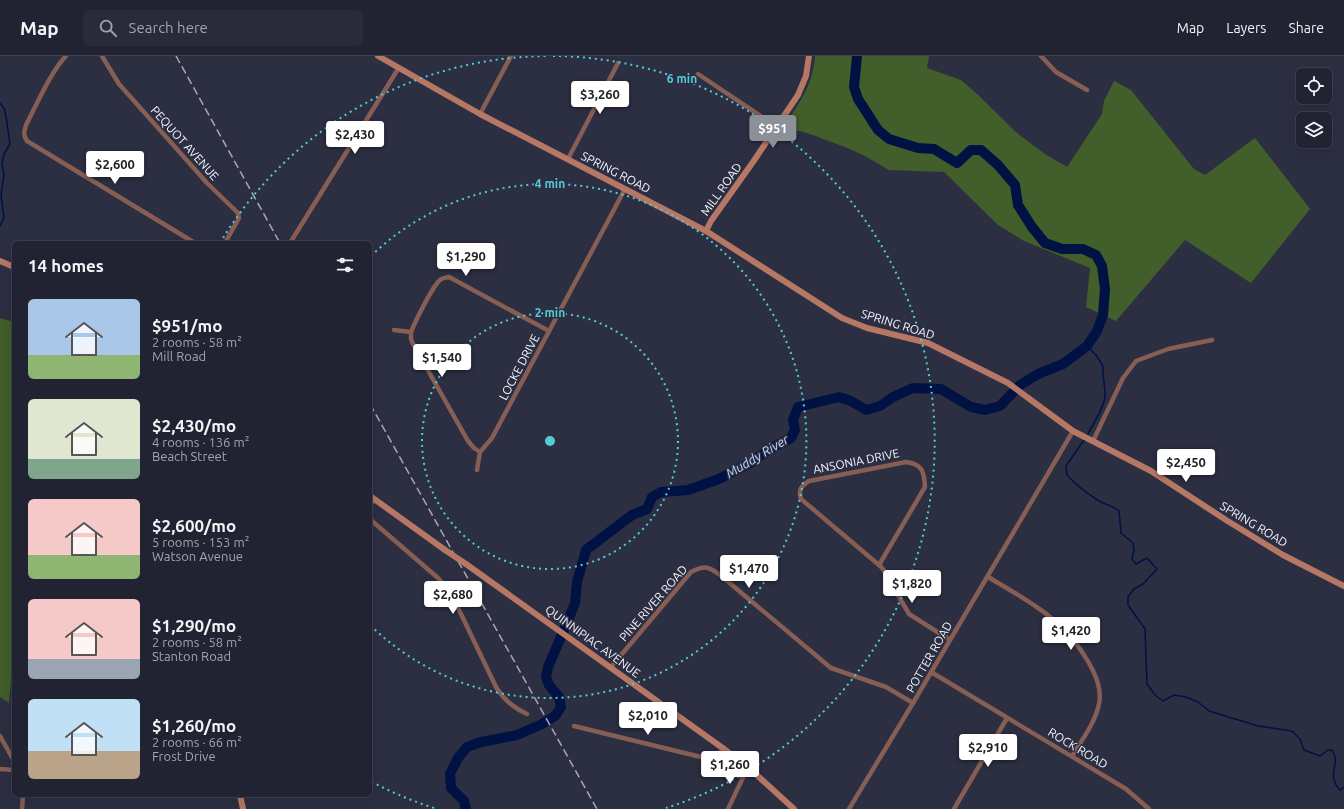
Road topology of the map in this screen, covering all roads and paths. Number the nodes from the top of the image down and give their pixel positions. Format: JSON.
{"nodes":[{"id":1,"x":66,"y":56,"type":"edge"},
{"id":2,"x":102,"y":56,"type":"edge"},
{"id":3,"x":378,"y":56,"type":"edge"},
{"id":4,"x":511,"y":56,"type":"edge"},
{"id":5,"x":809,"y":56,"type":"edge"},
{"id":6,"x":1041,"y":56,"type":"edge"},
{"id":7,"x":618,"y":63,"type":"dead end"},
{"id":8,"x":398,"y":69,"type":"junction"},
{"id":9,"x":698,"y":74,"type":"dead end"},
{"id":10,"x":1088,"y":90,"type":"dead end"},
{"id":11,"x":480,"y":114,"type":"junction"},
{"id":12,"x":776,"y":127,"type":"junction"},
{"id":13,"x":568,"y":159,"type":"junction"},
{"id":14,"x":625,"y":189,"type":"junction"},
{"id":15,"x":706,"y":231,"type":"junction"},
{"id":16,"x":192,"y":241,"type":"edge"},
{"id":17,"x":226,"y":241,"type":"edge"},
{"id":18,"x":291,"y":241,"type":"edge"},
{"id":19,"x":0,"y":261,"type":"edge"},
{"id":20,"x":12,"y":266,"type":"edge"},
{"id":21,"x":394,"y":330,"type":"dead end"},
{"id":22,"x":549,"y":331,"type":"junction"},
{"id":23,"x":411,"y":332,"type":"junction"},
{"id":24,"x":1212,"y":340,"type":"dead end"},
{"id":25,"x":1073,"y":431,"type":"junction"},
{"id":26,"x":1093,"y":441,"type":"junction"},
{"id":27,"x":480,"y":452,"type":"junction"},
{"id":28,"x":477,"y":470,"type":"dead end"},
{"id":29,"x":372,"y":497,"type":"edge"},
{"id":30,"x":372,"y":521,"type":"edge"},
{"id":31,"x":880,"y":565,"type":"junction"},
{"id":32,"x":988,"y":577,"type":"junction"},
{"id":33,"x":1344,"y":586,"type":"edge"},
{"id":34,"x":950,"y":640,"type":"junction"},
{"id":35,"x":611,"y":667,"type":"junction"},
{"id":36,"x":931,"y":672,"type":"junction"},
{"id":37,"x":914,"y":703,"type":"junction"},
{"id":38,"x":527,"y":714,"type":"dead end"},
{"id":39,"x":1007,"y":718,"type":"junction"},
{"id":40,"x":574,"y":726,"type":"dead end"},
{"id":41,"x":0,"y":736,"type":"edge"},
{"id":42,"x":724,"y":748,"type":"junction"},
{"id":43,"x":1072,"y":756,"type":"junction"},
{"id":44,"x":12,"y":757,"type":"edge"},
{"id":45,"x":748,"y":767,"type":"junction"},
{"id":46,"x":0,"y":769,"type":"edge"},
{"id":47,"x":12,"y":770,"type":"edge"},
{"id":48,"x":23,"y":797,"type":"edge"},
{"id":49,"x":240,"y":797,"type":"edge"},
{"id":50,"x":22,"y":809,"type":"edge"},
{"id":51,"x":243,"y":809,"type":"edge"},
{"id":52,"x":728,"y":809,"type":"edge"},
{"id":53,"x":794,"y":809,"type":"edge"},
{"id":54,"x":849,"y":809,"type":"edge"},
{"id":55,"x":954,"y":809,"type":"edge"},
{"id":56,"x":1149,"y":809,"type":"edge"}],
"edges":[{"from":1,"to":16,"type":"street"},
{"from":2,"to":17,"type":"street","name":"PEQUOT AVENUE"},
{"from":3,"to":8,"type":"street","name":"SPRING ROAD"},
{"from":4,"to":11,"type":"street"},
{"from":5,"to":12,"type":"street","name":"MILL ROAD"},
{"from":6,"to":10,"type":"street"},
{"from":7,"to":13,"type":"street"},
{"from":8,"to":11,"type":"street","name":"SPRING ROAD"},
{"from":8,"to":18,"type":"street"},
{"from":9,"to":12,"type":"street"},
{"from":11,"to":13,"type":"street","name":"SPRING ROAD"},
{"from":12,"to":15,"type":"street","name":"MILL ROAD"},
{"from":13,"to":14,"type":"street","name":"SPRING ROAD"},
{"from":14,"to":15,"type":"street","name":"SPRING ROAD"},
{"from":14,"to":22,"type":"street","name":"LOCKE DRIVE"},
{"from":15,"to":25,"type":"street","name":"SPRING ROAD"},
{"from":19,"to":20,"type":"street"},
{"from":21,"to":23,"type":"street"},
{"from":22,"to":23,"type":"street"},
{"from":22,"to":27,"type":"street","name":"LOCKE DRIVE"},
{"from":23,"to":27,"type":"street"},
{"from":24,"to":26,"type":"street"},
{"from":25,"to":26,"type":"street","name":"SPRING ROAD"},
{"from":25,"to":32,"type":"street","name":"POTTER ROAD"},
{"from":26,"to":33,"type":"street","name":"SPRING ROAD"},
{"from":27,"to":28,"type":"street"},
{"from":29,"to":35,"type":"street","name":"QUINNIPIAC AVENUE","bridge":true},
{"from":30,"to":38,"type":"street"},
{"from":31,"to":31,"type":"street","name":"ANSONIA DRIVE"},
{"from":31,"to":34,"type":"street","name":"ANSONIA DRIVE"},
{"from":32,"to":34,"type":"street","name":"POTTER ROAD"},
{"from":32,"to":43,"type":"street"},
{"from":34,"to":36,"type":"street","name":"POTTER ROAD"},
{"from":35,"to":37,"type":"street","name":"PINE RIVER ROAD"},
{"from":35,"to":42,"type":"street","name":"QUINNIPIAC AVENUE"},
{"from":36,"to":37,"type":"street","name":"POTTER ROAD"},
{"from":36,"to":39,"type":"street","name":"ROCK ROAD"},
{"from":37,"to":54,"type":"street","name":"POTTER ROAD"},
{"from":39,"to":43,"type":"street","name":"ROCK ROAD"},
{"from":39,"to":55,"type":"street"},
{"from":40,"to":42,"type":"street"},
{"from":41,"to":44,"type":"street"},
{"from":42,"to":45,"type":"street","name":"QUINNIPIAC AVENUE"},
{"from":43,"to":56,"type":"street","name":"ROCK ROAD"},
{"from":45,"to":52,"type":"street"},
{"from":45,"to":53,"type":"street","name":"QUINNIPIAC AVENUE"},
{"from":46,"to":47,"type":"street"},
{"from":48,"to":50,"type":"street"},
{"from":49,"to":51,"type":"street"}]}
